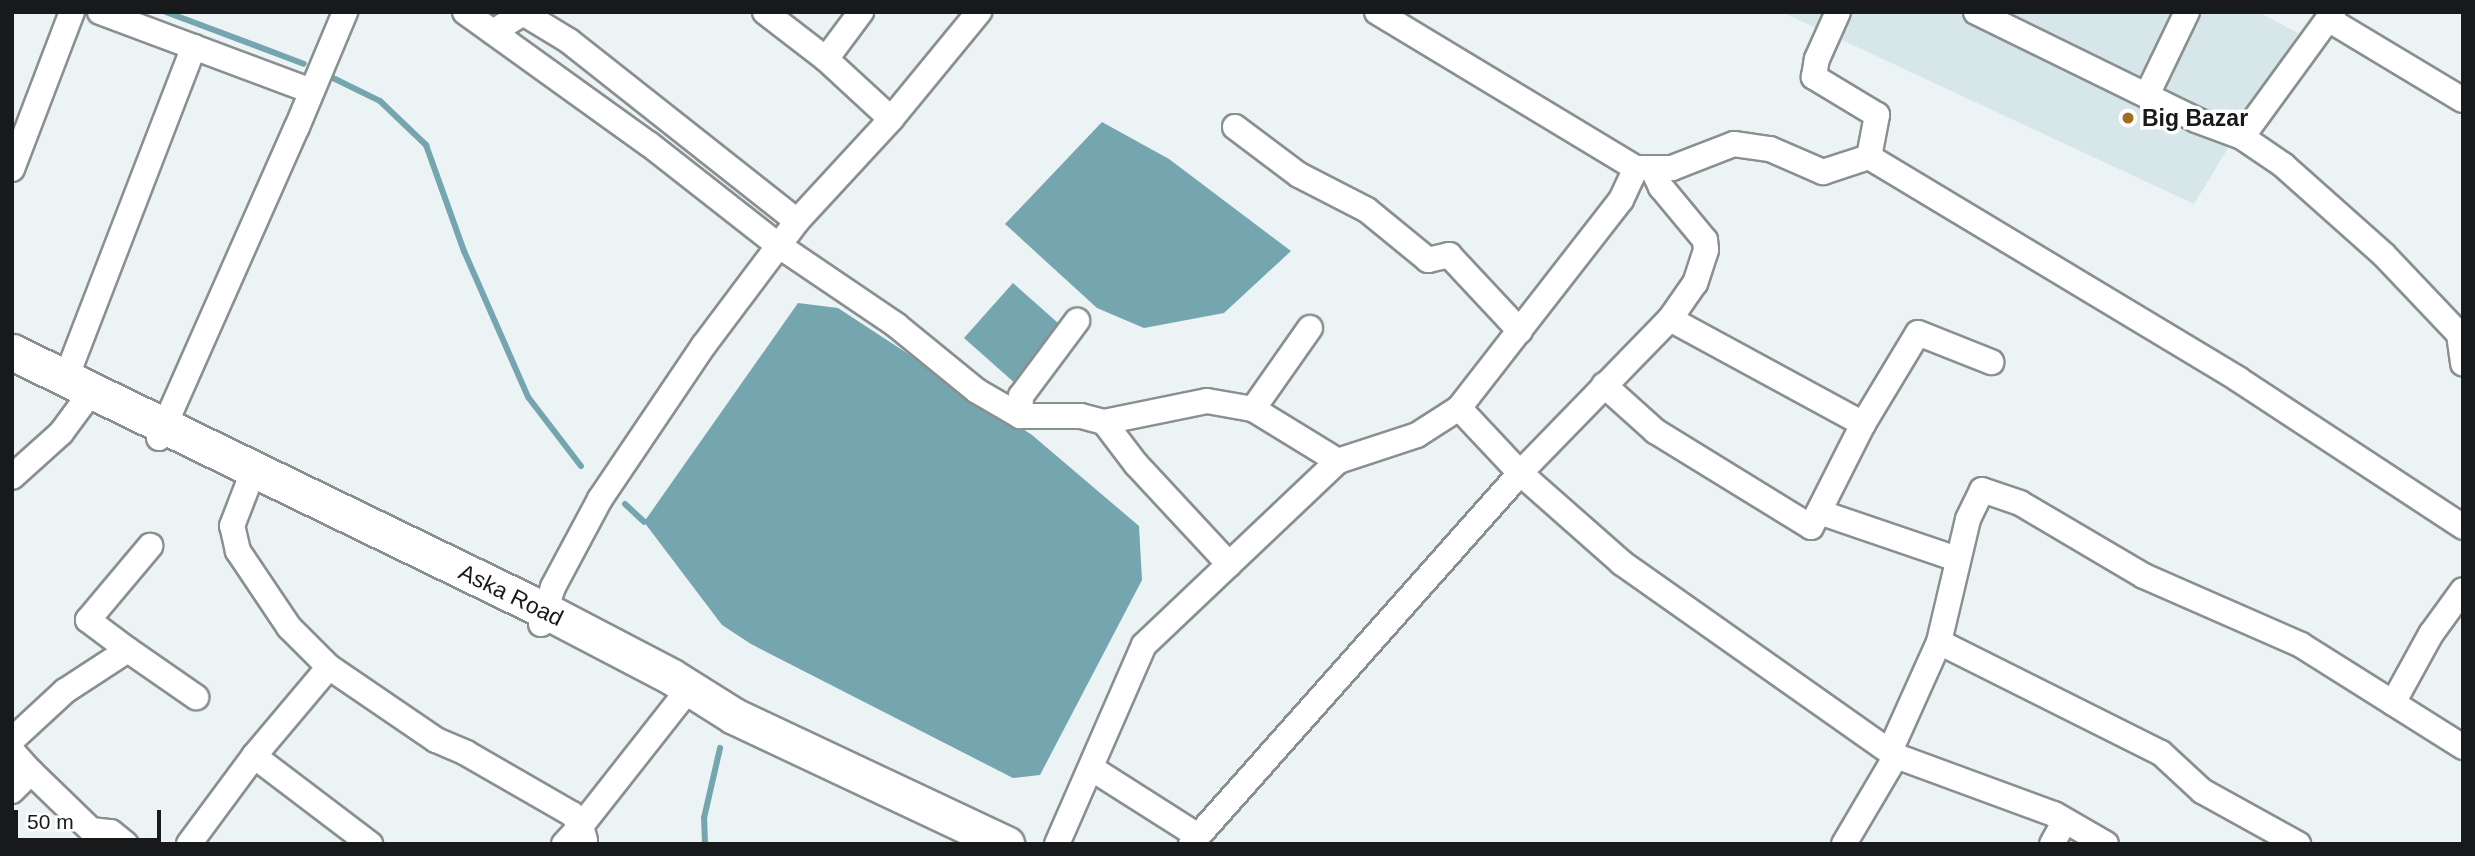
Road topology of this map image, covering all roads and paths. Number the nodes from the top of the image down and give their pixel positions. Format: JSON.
{"nodes":[{"id":1,"x":72,"y":12,"type":"edge"},
{"id":2,"x":100,"y":12,"type":"edge"},
{"id":3,"x":345,"y":12,"type":"edge"},
{"id":4,"x":465,"y":12,"type":"edge"},
{"id":5,"x":765,"y":12,"type":"edge"},
{"id":6,"x":861,"y":12,"type":"edge"},
{"id":7,"x":979,"y":12,"type":"edge"},
{"id":8,"x":1377,"y":12,"type":"edge"},
{"id":9,"x":1838,"y":12,"type":"edge"},
{"id":10,"x":1976,"y":12,"type":"edge"},
{"id":11,"x":2187,"y":12,"type":"edge"},
{"id":12,"x":523,"y":13,"type":"edge"},
{"id":13,"x":2331,"y":16,"type":"edge"},
{"id":14,"x":493,"y":32,"type":"junction"},
{"id":15,"x":194,"y":47,"type":"junction"},
{"id":16,"x":826,"y":59,"type":"junction"},
{"id":17,"x":311,"y":91,"type":"junction"},
{"id":18,"x":2147,"y":95,"type":"junction"},
{"id":19,"x":2463,"y":100,"type":"edge"},
{"id":20,"x":891,"y":119,"type":"junction"},
{"id":21,"x":1235,"y":127,"type":"dead end"},
{"id":22,"x":2242,"y":137,"type":"junction"},
{"id":23,"x":1869,"y":157,"type":"junction"},
{"id":24,"x":1644,"y":168,"type":"junction"},
{"id":25,"x":12,"y":169,"type":"edge"},
{"id":26,"x":797,"y":221,"type":"junction"},
{"id":27,"x":778,"y":245,"type":"junction"},
{"id":28,"x":1670,"y":319,"type":"junction"},
{"id":29,"x":1077,"y":321,"type":"dead end"},
{"id":30,"x":1310,"y":327,"type":"dead end"},
{"id":31,"x":1520,"y":331,"type":"junction"},
{"id":32,"x":12,"y":352,"type":"edge"},
{"id":33,"x":1991,"y":362,"type":"dead end"},
{"id":34,"x":2463,"y":364,"type":"edge"},
{"id":35,"x":12,"y":373,"type":"edge"},
{"id":36,"x":1604,"y":385,"type":"junction"},
{"id":37,"x":80,"y":392,"type":"junction"},
{"id":38,"x":1460,"y":408,"type":"junction"},
{"id":39,"x":1252,"y":409,"type":"junction"},
{"id":40,"x":1020,"y":416,"type":"junction"},
{"id":41,"x":1104,"y":422,"type":"junction"},
{"id":42,"x":1863,"y":424,"type":"junction"},
{"id":43,"x":161,"y":433,"type":"junction"},
{"id":44,"x":1338,"y":461,"type":"junction"},
{"id":45,"x":1520,"y":474,"type":"junction"},
{"id":46,"x":250,"y":476,"type":"junction"},
{"id":47,"x":12,"y":477,"type":"edge"},
{"id":48,"x":1819,"y":512,"type":"junction"},
{"id":49,"x":2463,"y":527,"type":"edge"},
{"id":50,"x":150,"y":545,"type":"dead end"},
{"id":51,"x":1957,"y":559,"type":"junction"},
{"id":52,"x":1229,"y":564,"type":"junction"},
{"id":53,"x":2463,"y":590,"type":"edge"},
{"id":54,"x":543,"y":618,"type":"junction"},
{"id":55,"x":1938,"y":642,"type":"junction"},
{"id":56,"x":128,"y":650,"type":"junction"},
{"id":57,"x":329,"y":667,"type":"junction"},
{"id":58,"x":683,"y":693,"type":"junction"},
{"id":59,"x":196,"y":697,"type":"dead end"},
{"id":60,"x":2393,"y":703,"type":"junction"},
{"id":61,"x":12,"y":740,"type":"edge"},
{"id":62,"x":2463,"y":747,"type":"edge"},
{"id":63,"x":12,"y":751,"type":"edge"},
{"id":64,"x":1893,"y":754,"type":"junction"},
{"id":65,"x":254,"y":756,"type":"junction"},
{"id":66,"x":1091,"y":768,"type":"junction"},
{"id":67,"x":31,"y":772,"type":"junction"},
{"id":68,"x":12,"y":791,"type":"edge"},
{"id":69,"x":2065,"y":821,"type":"junction"},
{"id":70,"x":584,"y":835,"type":"edge"},
{"id":71,"x":1195,"y":840,"type":"edge"},
{"id":72,"x":126,"y":844,"type":"edge"},
{"id":73,"x":189,"y":844,"type":"edge"},
{"id":74,"x":370,"y":844,"type":"edge"},
{"id":75,"x":564,"y":844,"type":"edge"},
{"id":76,"x":962,"y":844,"type":"edge"},
{"id":77,"x":1006,"y":844,"type":"edge"},
{"id":78,"x":1056,"y":844,"type":"edge"},
{"id":79,"x":1844,"y":844,"type":"edge"},
{"id":80,"x":2052,"y":844,"type":"edge"},
{"id":81,"x":2106,"y":844,"type":"edge"},
{"id":82,"x":2298,"y":844,"type":"edge"}],
"edges":[{"from":1,"to":25,"type":"street"},
{"from":2,"to":15,"type":"street"},
{"from":3,"to":17,"type":"street"},
{"from":4,"to":14,"type":"street"},
{"from":5,"to":16,"type":"street"},
{"from":6,"to":16,"type":"street"},
{"from":7,"to":20,"type":"street"},
{"from":8,"to":24,"type":"street"},
{"from":9,"to":23,"type":"street"},
{"from":10,"to":18,"type":"street"},
{"from":11,"to":18,"type":"street"},
{"from":12,"to":14,"type":"street"},
{"from":12,"to":26,"type":"street"},
{"from":13,"to":19,"type":"street"},
{"from":13,"to":22,"type":"street"},
{"from":14,"to":27,"type":"street"},
{"from":15,"to":17,"type":"street"},
{"from":15,"to":37,"type":"street"},
{"from":16,"to":20,"type":"street"},
{"from":17,"to":43,"type":"street"},
{"from":18,"to":22,"type":"street"},
{"from":20,"to":26,"type":"street"},
{"from":21,"to":31,"type":"street"},
{"from":22,"to":34,"type":"street"},
{"from":23,"to":24,"type":"street"},
{"from":23,"to":49,"type":"street"},
{"from":24,"to":28,"type":"street"},
{"from":24,"to":31,"type":"street"},
{"from":26,"to":27,"type":"street"},
{"from":27,"to":40,"type":"street"},
{"from":27,"to":54,"type":"street"},
{"from":28,"to":36,"type":"street"},
{"from":28,"to":42,"type":"street"},
{"from":29,"to":40,"type":"street"},
{"from":30,"to":39,"type":"street"},
{"from":31,"to":38,"type":"street"},
{"from":32,"to":37,"type":"highway"},
{"from":33,"to":42,"type":"street"},
{"from":35,"to":37,"type":"highway"},
{"from":36,"to":45,"type":"street"},
{"from":36,"to":48,"type":"street"},
{"from":37,"to":43,"type":"highway"},
{"from":37,"to":47,"type":"street"},
{"from":38,"to":44,"type":"street"},
{"from":38,"to":45,"type":"street"},
{"from":39,"to":41,"type":"street"},
{"from":39,"to":44,"type":"street"},
{"from":40,"to":41,"type":"street"},
{"from":41,"to":52,"type":"street"},
{"from":42,"to":48,"type":"street"},
{"from":43,"to":46,"type":"highway"},
{"from":44,"to":52,"type":"street"},
{"from":45,"to":64,"type":"street"},
{"from":45,"to":71,"type":"street"},
{"from":46,"to":54,"type":"highway"},
{"from":46,"to":57,"type":"street"},
{"from":48,"to":51,"type":"street"},
{"from":50,"to":56,"type":"street"},
{"from":51,"to":55,"type":"street"},
{"from":51,"to":60,"type":"street"},
{"from":52,"to":66,"type":"street"},
{"from":53,"to":60,"type":"street"},
{"from":54,"to":58,"type":"highway"},
{"from":55,"to":64,"type":"street"},
{"from":55,"to":82,"type":"street"},
{"from":56,"to":59,"type":"street"},
{"from":56,"to":61,"type":"street"},
{"from":57,"to":65,"type":"street"},
{"from":57,"to":70,"type":"street"},
{"from":58,"to":70,"type":"street"},
{"from":58,"to":76,"type":"highway"},
{"from":58,"to":77,"type":"highway"},
{"from":60,"to":62,"type":"street"},
{"from":63,"to":67,"type":"street"},
{"from":64,"to":69,"type":"street"},
{"from":64,"to":79,"type":"street"},
{"from":65,"to":73,"type":"street"},
{"from":65,"to":74,"type":"street"},
{"from":66,"to":71,"type":"street"},
{"from":66,"to":78,"type":"street"},
{"from":67,"to":68,"type":"street"},
{"from":67,"to":72,"type":"street"},
{"from":69,"to":80,"type":"street"},
{"from":69,"to":81,"type":"street"},
{"from":70,"to":75,"type":"street"}]}
